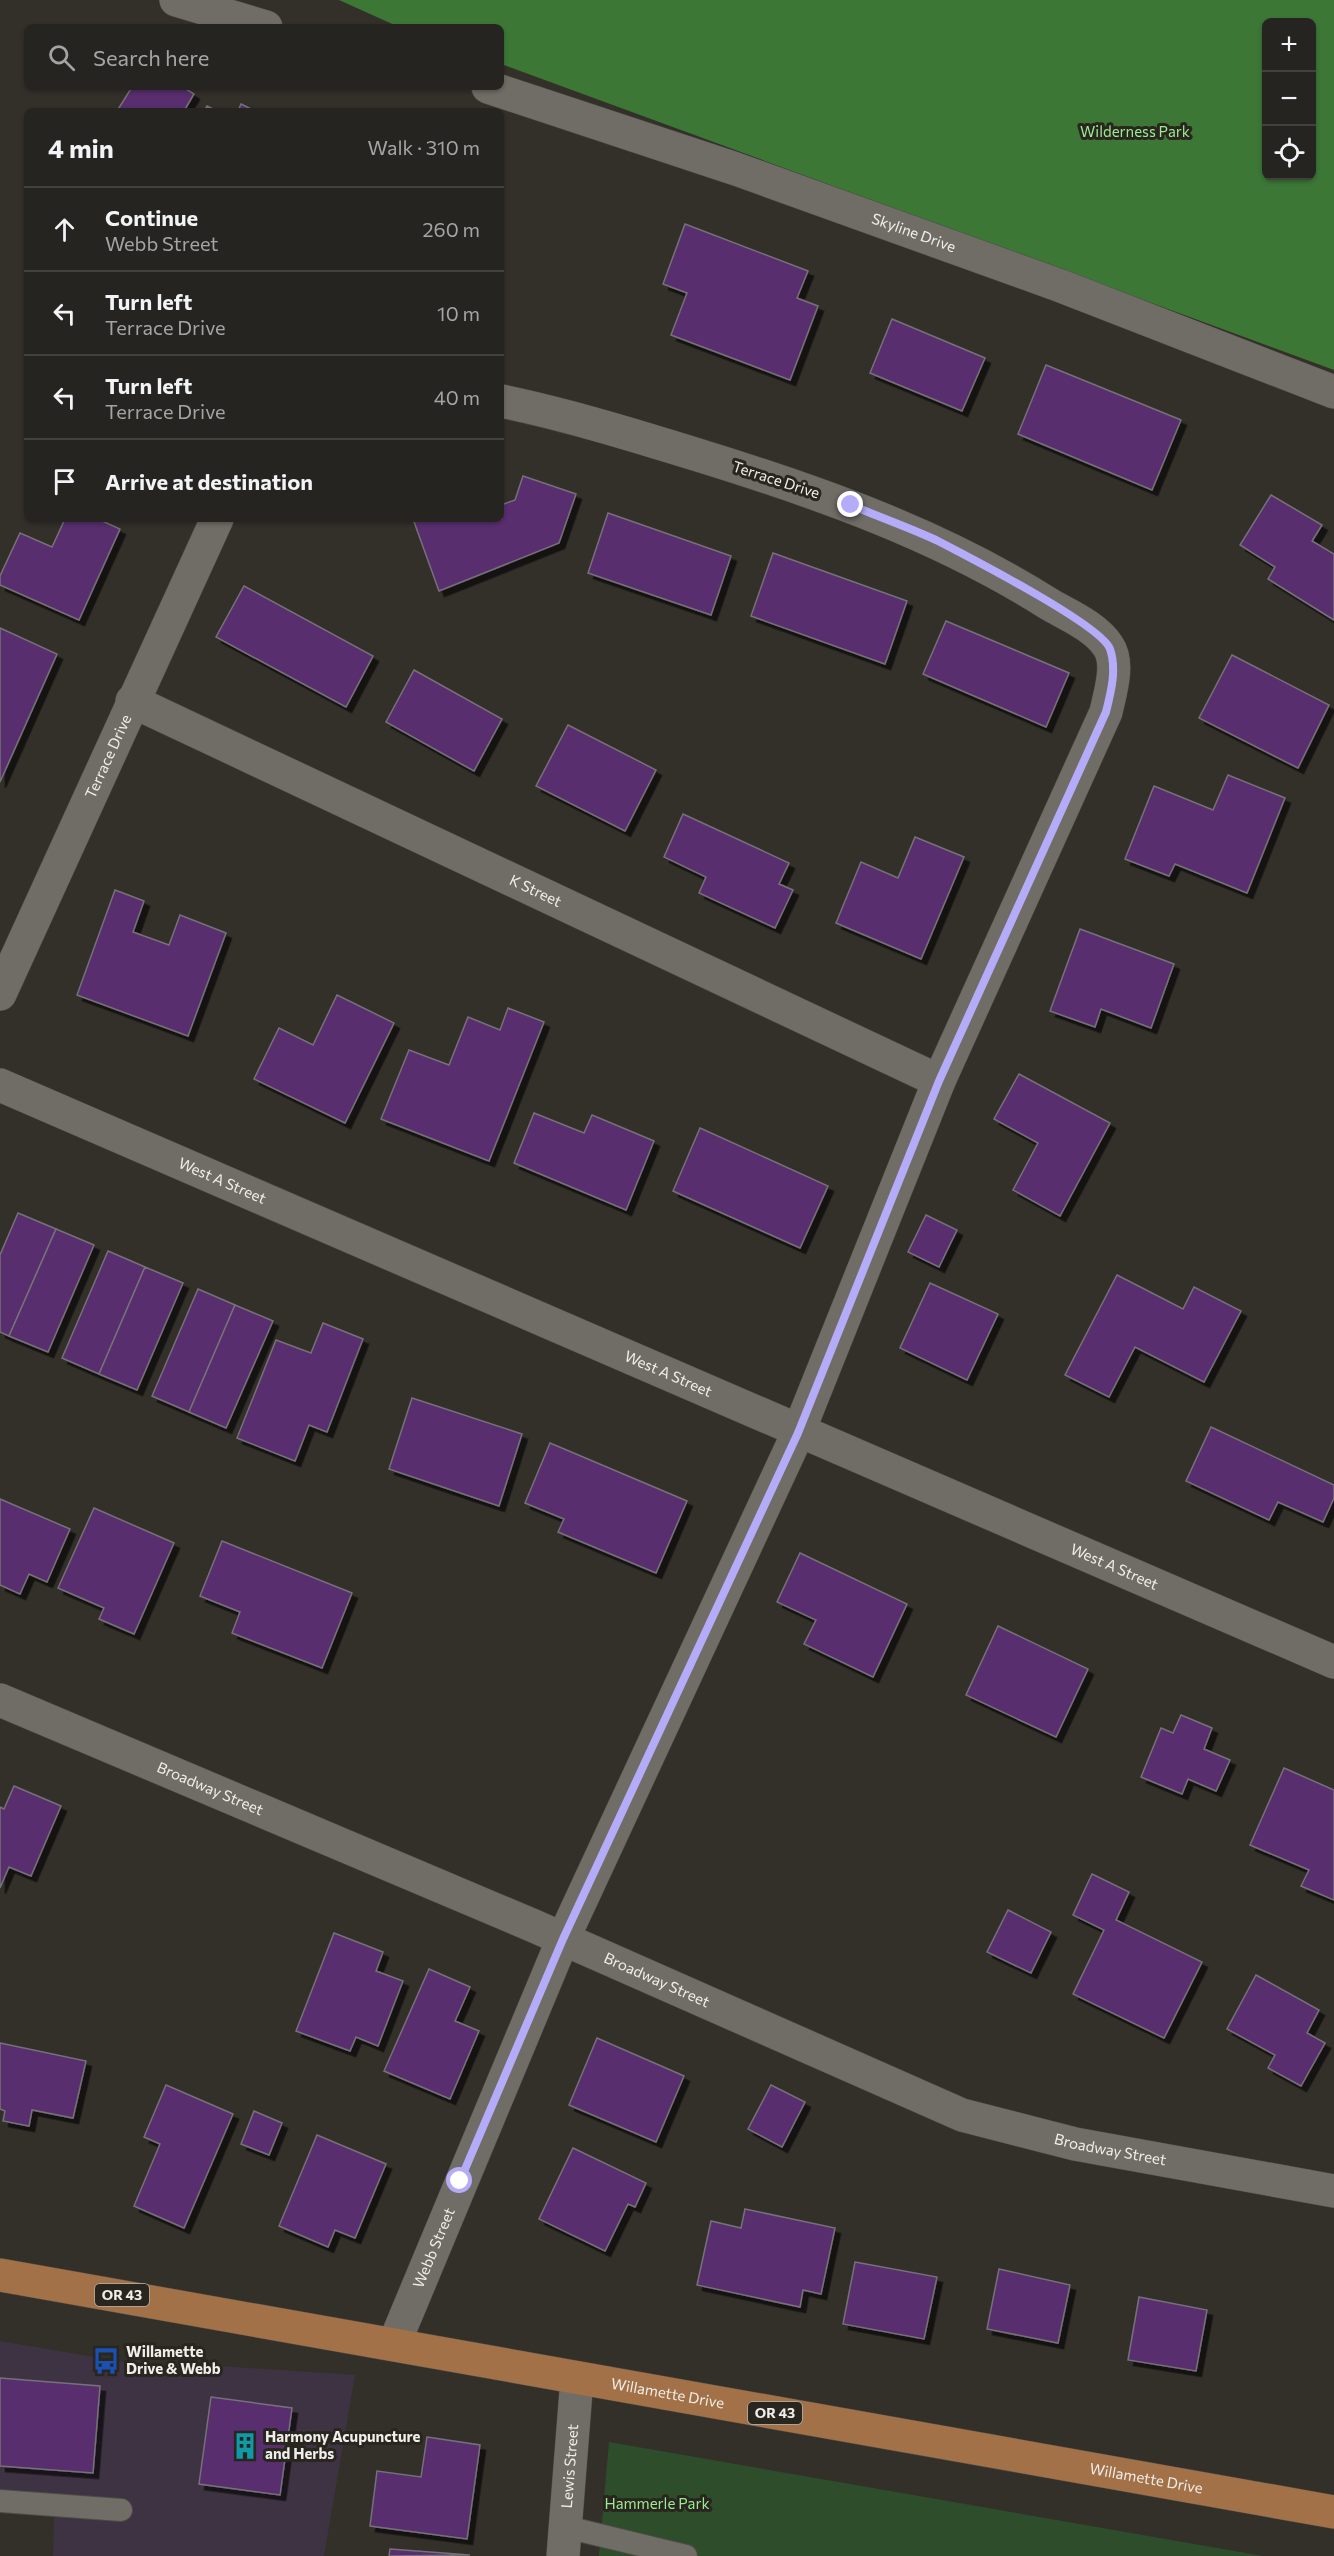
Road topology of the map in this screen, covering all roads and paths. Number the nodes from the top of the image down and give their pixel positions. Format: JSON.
{"nodes":[{"id":1,"x":176,"y":0,"type":"edge"},
{"id":2,"x":256,"y":24,"type":"edge"},
{"id":3,"x":497,"y":90,"type":"edge"},
{"id":4,"x":1334,"y":392,"type":"edge"},
{"id":5,"x":504,"y":402,"type":"edge"},
{"id":6,"x":216,"y":522,"type":"edge"},
{"id":7,"x":1113,"y":666,"type":"joint"},
{"id":8,"x":132,"y":701,"type":"junction"},
{"id":9,"x":0,"y":994,"type":"edge"},
{"id":10,"x":939,"y":1081,"type":"junction"},
{"id":11,"x":0,"y":1085,"type":"edge"},
{"id":12,"x":798,"y":1433,"type":"junction"},
{"id":13,"x":1334,"y":1662,"type":"edge"},
{"id":14,"x":0,"y":1700,"type":"edge"},
{"id":15,"x":563,"y":1939,"type":"junction"},
{"id":16,"x":1334,"y":2191,"type":"edge"},
{"id":17,"x":0,"y":2275,"type":"edge"},
{"id":18,"x":394,"y":2344,"type":"junction"},
{"id":19,"x":577,"y":2378,"type":"junction"},
{"id":20,"x":0,"y":2501,"type":"edge"},
{"id":21,"x":121,"y":2510,"type":"dead end"},
{"id":22,"x":1334,"y":2512,"type":"edge"},
{"id":23,"x":564,"y":2541,"type":"edge"},
{"id":24,"x":686,"y":2556,"type":"edge"}],
"edges":[{"from":1,"to":2,"type":"street"},
{"from":3,"to":4,"type":"street","name":"Skyline Drive"},
{"from":5,"to":7,"type":"street","name":"Terrace Drive"},
{"from":6,"to":8,"type":"street","name":"Terrace Drive"},
{"from":7,"to":10,"type":"street","name":"Webb Street"},
{"from":8,"to":9,"type":"street","name":"Terrace Drive"},
{"from":8,"to":10,"type":"street","name":"K Street"},
{"from":10,"to":12,"type":"street","name":"Webb Street"},
{"from":11,"to":12,"type":"street","name":"West A Street"},
{"from":12,"to":13,"type":"street","name":"West A Street"},
{"from":12,"to":15,"type":"street","name":"Webb Street"},
{"from":14,"to":15,"type":"street","name":"Broadway Street"},
{"from":15,"to":16,"type":"street","name":"Broadway Street"},
{"from":15,"to":18,"type":"street","name":"Webb Street"},
{"from":17,"to":18,"type":"main road","name":"Willamette Drive","number":"OR 43"},
{"from":18,"to":19,"type":"main road","name":"Willamette Drive","number":"OR 43"},
{"from":19,"to":22,"type":"main road","name":"Willamette Drive","number":"OR 43"},
{"from":19,"to":23,"type":"street","name":"Lewis Street"},
{"from":20,"to":21,"type":"lane"},
{"from":23,"to":24,"type":"lane"}]}
